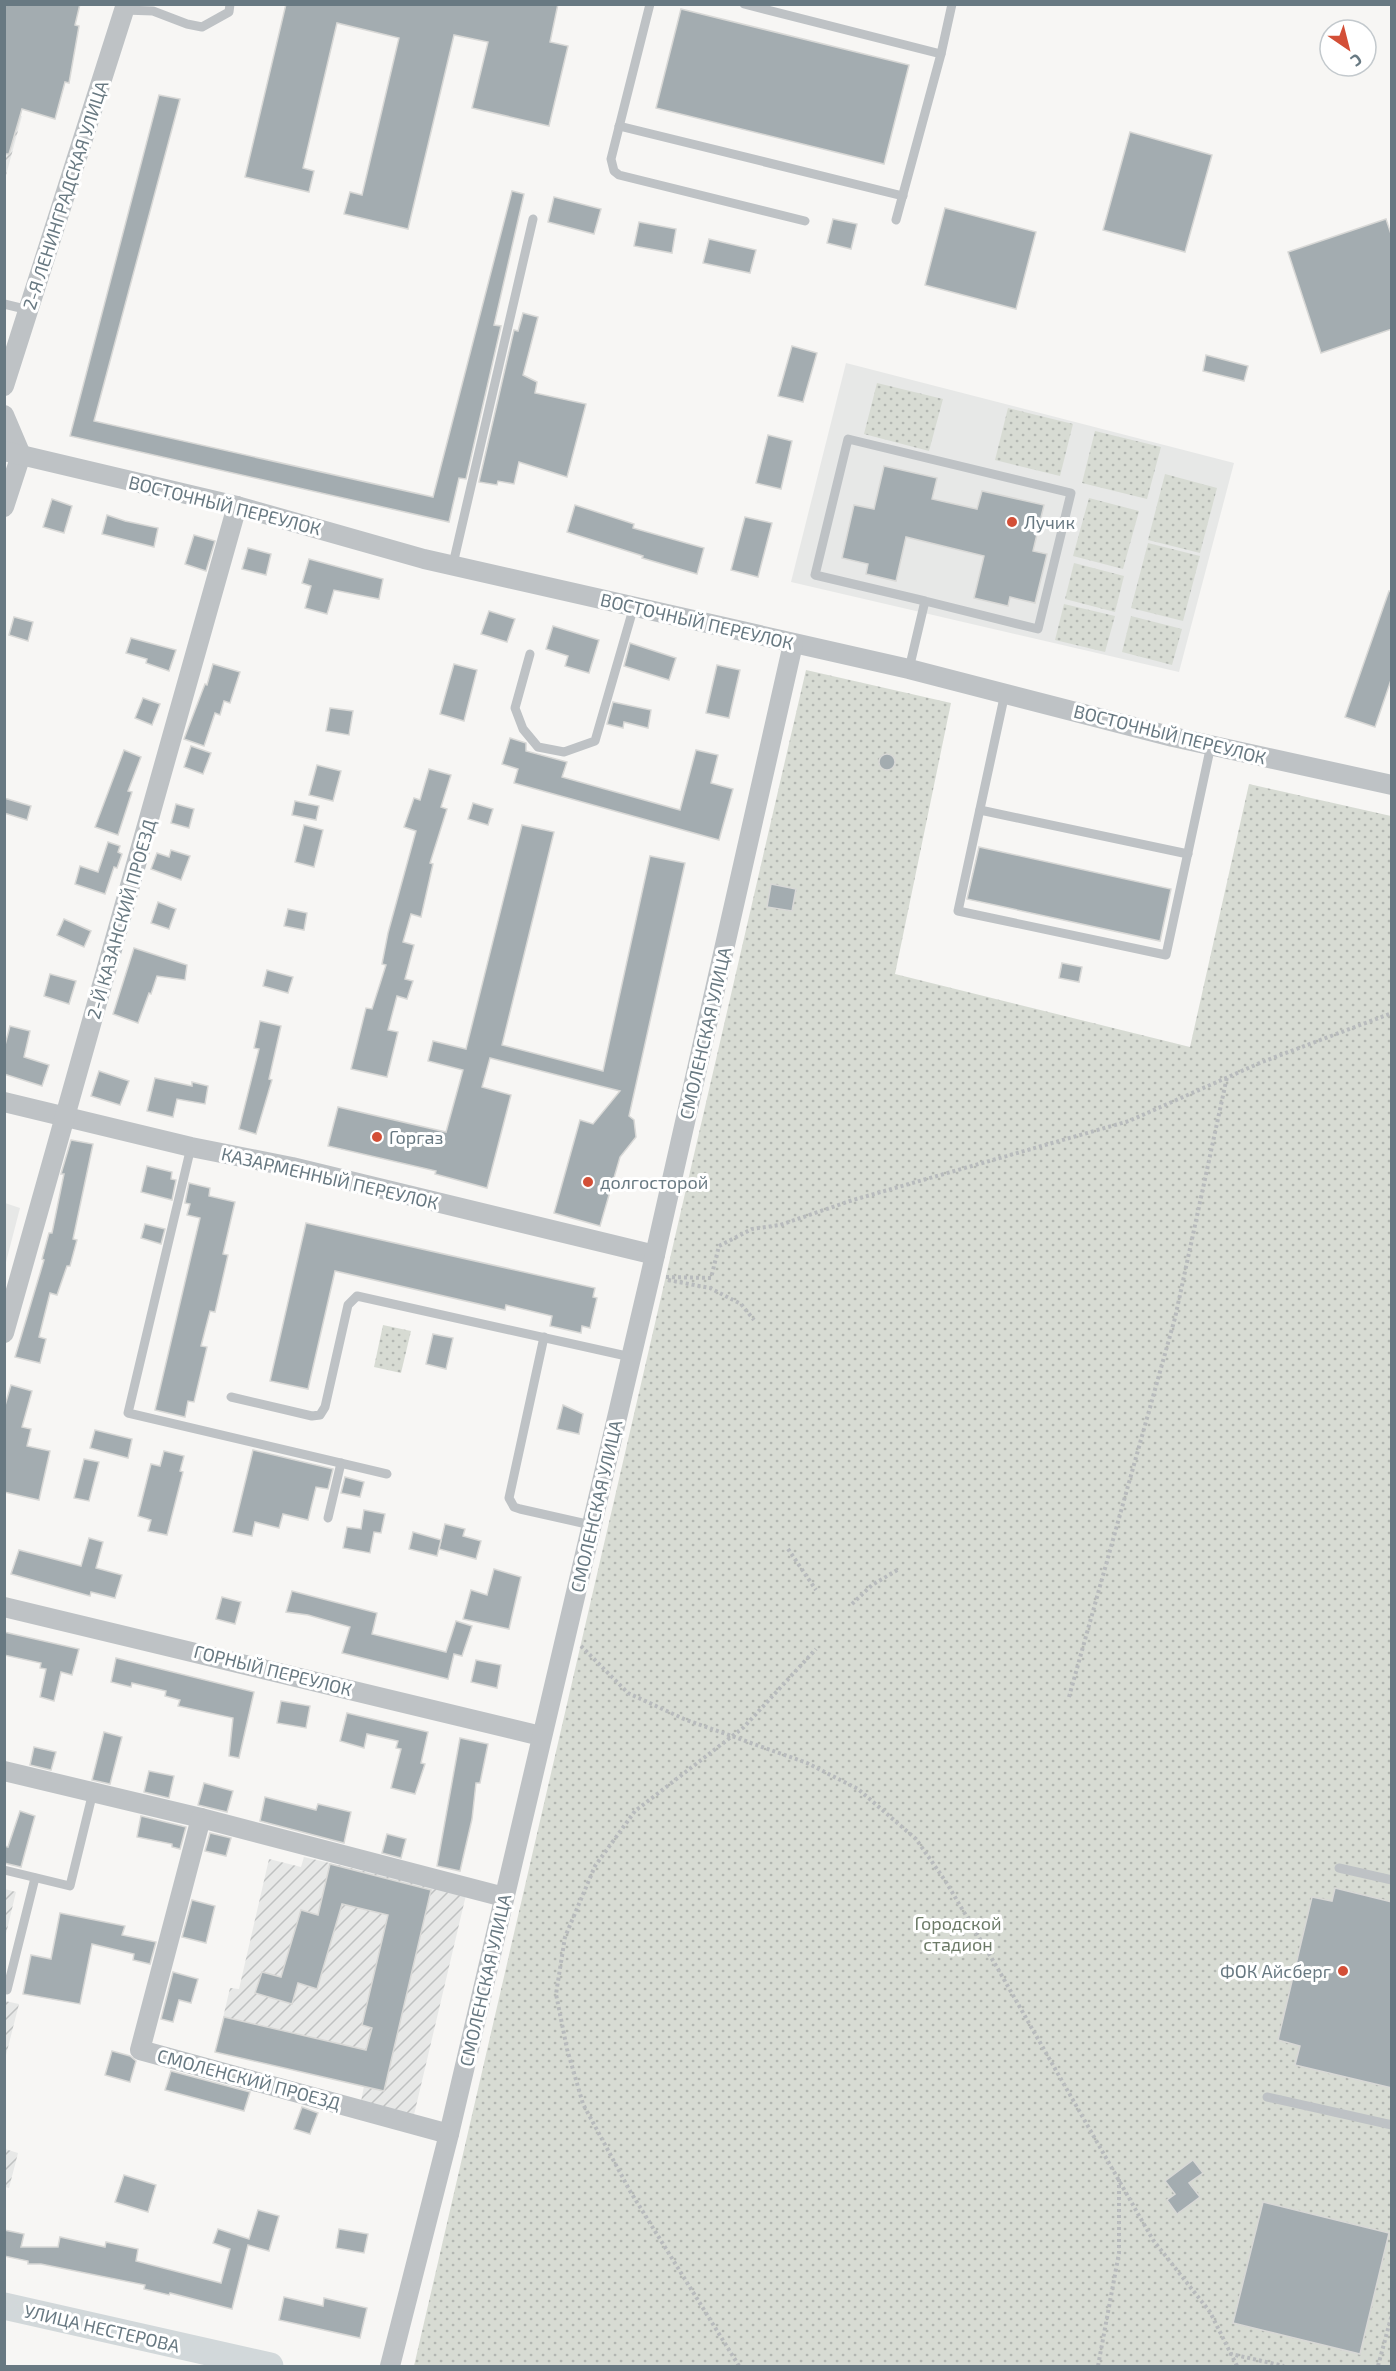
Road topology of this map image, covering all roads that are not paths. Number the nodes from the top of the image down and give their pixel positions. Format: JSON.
{"nodes":[{"id":1,"x":230,"y":4,"type":"edge"},
{"id":2,"x":650,"y":4,"type":"edge"},
{"id":3,"x":744,"y":4,"type":"edge"},
{"id":4,"x":952,"y":4,"type":"edge"},
{"id":5,"x":125,"y":8,"type":"edge"},
{"id":6,"x":942,"y":54,"type":"junction"},
{"id":7,"x":619,"y":126,"type":"junction"},
{"id":8,"x":903,"y":196,"type":"junction"},
{"id":9,"x":533,"y":219,"type":"dead end"},
{"id":10,"x":896,"y":220,"type":"dead end"},
{"id":11,"x":805,"y":221,"type":"dead end"},
{"id":12,"x":4,"y":304,"type":"edge"},
{"id":13,"x":29,"y":310,"type":"junction"},
{"id":14,"x":4,"y":386,"type":"edge"},
{"id":15,"x":4,"y":415,"type":"edge"},
{"id":16,"x":13,"y":453,"type":"edge"},
{"id":17,"x":237,"y":506,"type":"junction"},
{"id":18,"x":4,"y":507,"type":"edge"},
{"id":19,"x":453,"y":564,"type":"junction"},
{"id":20,"x":925,"y":601,"type":"junction"},
{"id":21,"x":634,"y":606,"type":"junction"},
{"id":22,"x":793,"y":644,"type":"junction"},
{"id":23,"x":530,"y":654,"type":"dead end"},
{"id":24,"x":909,"y":669,"type":"junction"},
{"id":25,"x":1005,"y":693,"type":"junction"},
{"id":26,"x":1210,"y":745,"type":"junction"},
{"id":27,"x":1392,"y":785,"type":"edge"},
{"id":28,"x":980,"y":810,"type":"junction"},
{"id":29,"x":1188,"y":854,"type":"junction"},
{"id":30,"x":4,"y":1102,"type":"edge"},
{"id":31,"x":65,"y":1116,"type":"junction"},
{"id":32,"x":191,"y":1147,"type":"junction"},
{"id":33,"x":655,"y":1255,"type":"junction"},
{"id":34,"x":4,"y":1333,"type":"edge"},
{"id":35,"x":544,"y":1337,"type":"junction"},
{"id":36,"x":631,"y":1357,"type":"junction"},
{"id":37,"x":231,"y":1397,"type":"dead end"},
{"id":38,"x":341,"y":1463,"type":"junction"},
{"id":39,"x":387,"y":1474,"type":"dead end"},
{"id":40,"x":328,"y":1518,"type":"dead end"},
{"id":41,"x":591,"y":1525,"type":"junction"},
{"id":42,"x":4,"y":1607,"type":"edge"},
{"id":43,"x":541,"y":1736,"type":"junction"},
{"id":44,"x":4,"y":1771,"type":"edge"},
{"id":45,"x":93,"y":1792,"type":"junction"},
{"id":46,"x":201,"y":1818,"type":"junction"},
{"id":47,"x":1339,"y":1868,"type":"dead end"},
{"id":48,"x":4,"y":1870,"type":"edge"},
{"id":49,"x":35,"y":1878,"type":"junction"},
{"id":50,"x":1392,"y":1880,"type":"edge"},
{"id":51,"x":504,"y":1897,"type":"junction"},
{"id":52,"x":7,"y":1990,"type":"dead end"},
{"id":53,"x":1267,"y":2097,"type":"dead end"},
{"id":54,"x":1392,"y":2125,"type":"edge"},
{"id":55,"x":449,"y":2134,"type":"junction"},
{"id":56,"x":4,"y":2306,"type":"edge"},
{"id":57,"x":270,"y":2367,"type":"edge"},
{"id":58,"x":390,"y":2367,"type":"edge"}],
"edges":[{"from":1,"to":5,"type":"lane"},
{"from":2,"to":7,"type":"lane"},
{"from":3,"to":6,"type":"lane"},
{"from":4,"to":6,"type":"lane"},
{"from":5,"to":13,"type":"street","name":"2-Я ЛЕНИНГРАДСКАЯ УЛИЦА"},
{"from":6,"to":8,"type":"lane"},
{"from":7,"to":8,"type":"lane"},
{"from":7,"to":11,"type":"lane"},
{"from":8,"to":10,"type":"lane"},
{"from":9,"to":19,"type":"lane"},
{"from":12,"to":13,"type":"lane"},
{"from":13,"to":14,"type":"street","name":"2-Я ЛЕНИНГРАДСКАЯ УЛИЦА"},
{"from":15,"to":16,"type":"street"},
{"from":16,"to":17,"type":"street","name":"ВОСТОЧНЫЙ ПЕРЕУЛОК"},
{"from":16,"to":18,"type":"street"},
{"from":17,"to":19,"type":"street","name":"ВОСТОЧНЫЙ ПЕРЕУЛОК"},
{"from":17,"to":31,"type":"street","name":"2-Й КАЗАНСКИЙ ПРОЕЗД"},
{"from":19,"to":21,"type":"street","name":"ВОСТОЧНЫЙ ПЕРЕУЛОК"},
{"from":20,"to":20,"type":"lane"},
{"from":20,"to":24,"type":"lane"},
{"from":21,"to":22,"type":"street","name":"ВОСТОЧНЫЙ ПЕРЕУЛОК"},
{"from":21,"to":23,"type":"lane"},
{"from":22,"to":24,"type":"street","name":"ВОСТОЧНЫЙ ПЕРЕУЛОК"},
{"from":22,"to":33,"type":"street","name":"СМОЛЕНСКАЯ УЛИЦА"},
{"from":24,"to":25,"type":"street","name":"ВОСТОЧНЫЙ ПЕРЕУЛОК"},
{"from":25,"to":26,"type":"street","name":"ВОСТОЧНЫЙ ПЕРЕУЛОК"},
{"from":25,"to":28,"type":"lane"},
{"from":26,"to":27,"type":"street","name":"ВОСТОЧНЫЙ ПЕРЕУЛОК"},
{"from":26,"to":29,"type":"lane"},
{"from":28,"to":29,"type":"lane"},
{"from":28,"to":29,"type":"lane"},
{"from":30,"to":31,"type":"street","name":"КАЗАРМЕННЫЙ ПЕРЕУЛОК"},
{"from":31,"to":32,"type":"street","name":"КАЗАРМЕННЫЙ ПЕРЕУЛОК"},
{"from":31,"to":34,"type":"street","name":"2-Й КАЗАНСКИЙ ПРОЕЗД"},
{"from":32,"to":33,"type":"street","name":"КАЗАРМЕННЫЙ ПЕРЕУЛОК"},
{"from":32,"to":38,"type":"lane"},
{"from":33,"to":36,"type":"street","name":"СМОЛЕНСКАЯ УЛИЦА"},
{"from":35,"to":36,"type":"lane"},
{"from":35,"to":37,"type":"lane"},
{"from":35,"to":41,"type":"lane"},
{"from":36,"to":41,"type":"street","name":"СМОЛЕНСКАЯ УЛИЦА"},
{"from":38,"to":39,"type":"lane"},
{"from":38,"to":40,"type":"lane"},
{"from":41,"to":43,"type":"street","name":"СМОЛЕНСКАЯ УЛИЦА"},
{"from":42,"to":43,"type":"street","name":"ГОРНЫЙ ПЕРЕУЛОК"},
{"from":43,"to":51,"type":"street","name":"СМОЛЕНСКАЯ УЛИЦА"},
{"from":44,"to":45,"type":"street"},
{"from":45,"to":46,"type":"street"},
{"from":45,"to":49,"type":"lane"},
{"from":46,"to":51,"type":"street"},
{"from":46,"to":55,"type":"street","name":"СМОЛЕНСКИЙ ПРОЕЗД"},
{"from":47,"to":50,"type":"lane"},
{"from":48,"to":49,"type":"lane"},
{"from":49,"to":52,"type":"lane"},
{"from":51,"to":55,"type":"street","name":"СМОЛЕНСКАЯ УЛИЦА"},
{"from":53,"to":54,"type":"lane"},
{"from":55,"to":58,"type":"street","name":"СМОЛЕНСКАЯ УЛИЦА"},
{"from":56,"to":57,"type":"main road","name":"УЛИЦА НЕСТЕРОВА"}]}
